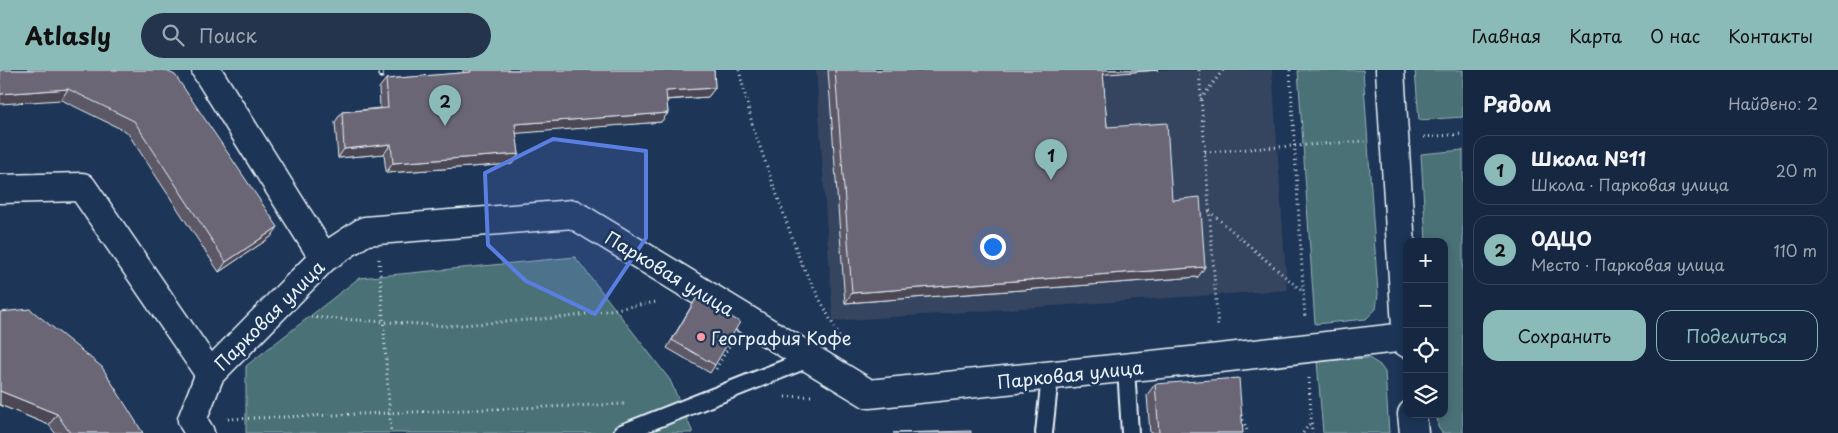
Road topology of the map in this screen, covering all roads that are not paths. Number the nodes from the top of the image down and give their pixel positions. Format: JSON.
{"nodes":[{"id":1,"x":206,"y":70,"type":"edge"},
{"id":2,"x":1390,"y":70,"type":"edge"},
{"id":3,"x":0,"y":190,"type":"edge"},
{"id":4,"x":324,"y":258,"type":"junction"},
{"id":5,"x":1405,"y":328,"type":"edge"},
{"id":6,"x":1403,"y":337,"type":"edge"},
{"id":7,"x":811,"y":358,"type":"junction"},
{"id":8,"x":1126,"y":368,"type":"junction"},
{"id":9,"x":210,"y":374,"type":"junction"},
{"id":10,"x":1050,"y":376,"type":"junction"},
{"id":11,"x":1412,"y":418,"type":"edge"},
{"id":12,"x":196,"y":427,"type":"edge"},
{"id":13,"x":622,"y":433,"type":"edge"},
{"id":14,"x":1044,"y":433,"type":"edge"},
{"id":15,"x":1130,"y":433,"type":"edge"},
{"id":16,"x":1414,"y":433,"type":"edge"}],
"edges":[{"from":1,"to":4,"type":"street"},
{"from":2,"to":5,"type":"street"},
{"from":3,"to":9,"type":"street","name":"Парковая улица"},
{"from":4,"to":7,"type":"street","name":"Парковая улица"},
{"from":4,"to":9,"type":"street","name":"Парковая улица"},
{"from":6,"to":8,"type":"street","name":"Парковая улица"},
{"from":7,"to":10,"type":"street","name":"Парковая улица"},
{"from":7,"to":13,"type":"lane"},
{"from":8,"to":10,"type":"street","name":"Парковая улица"},
{"from":8,"to":15,"type":"lane"},
{"from":9,"to":12,"type":"street","name":"Парковая улица"},
{"from":10,"to":14,"type":"lane"},
{"from":11,"to":16,"type":"street"}]}
